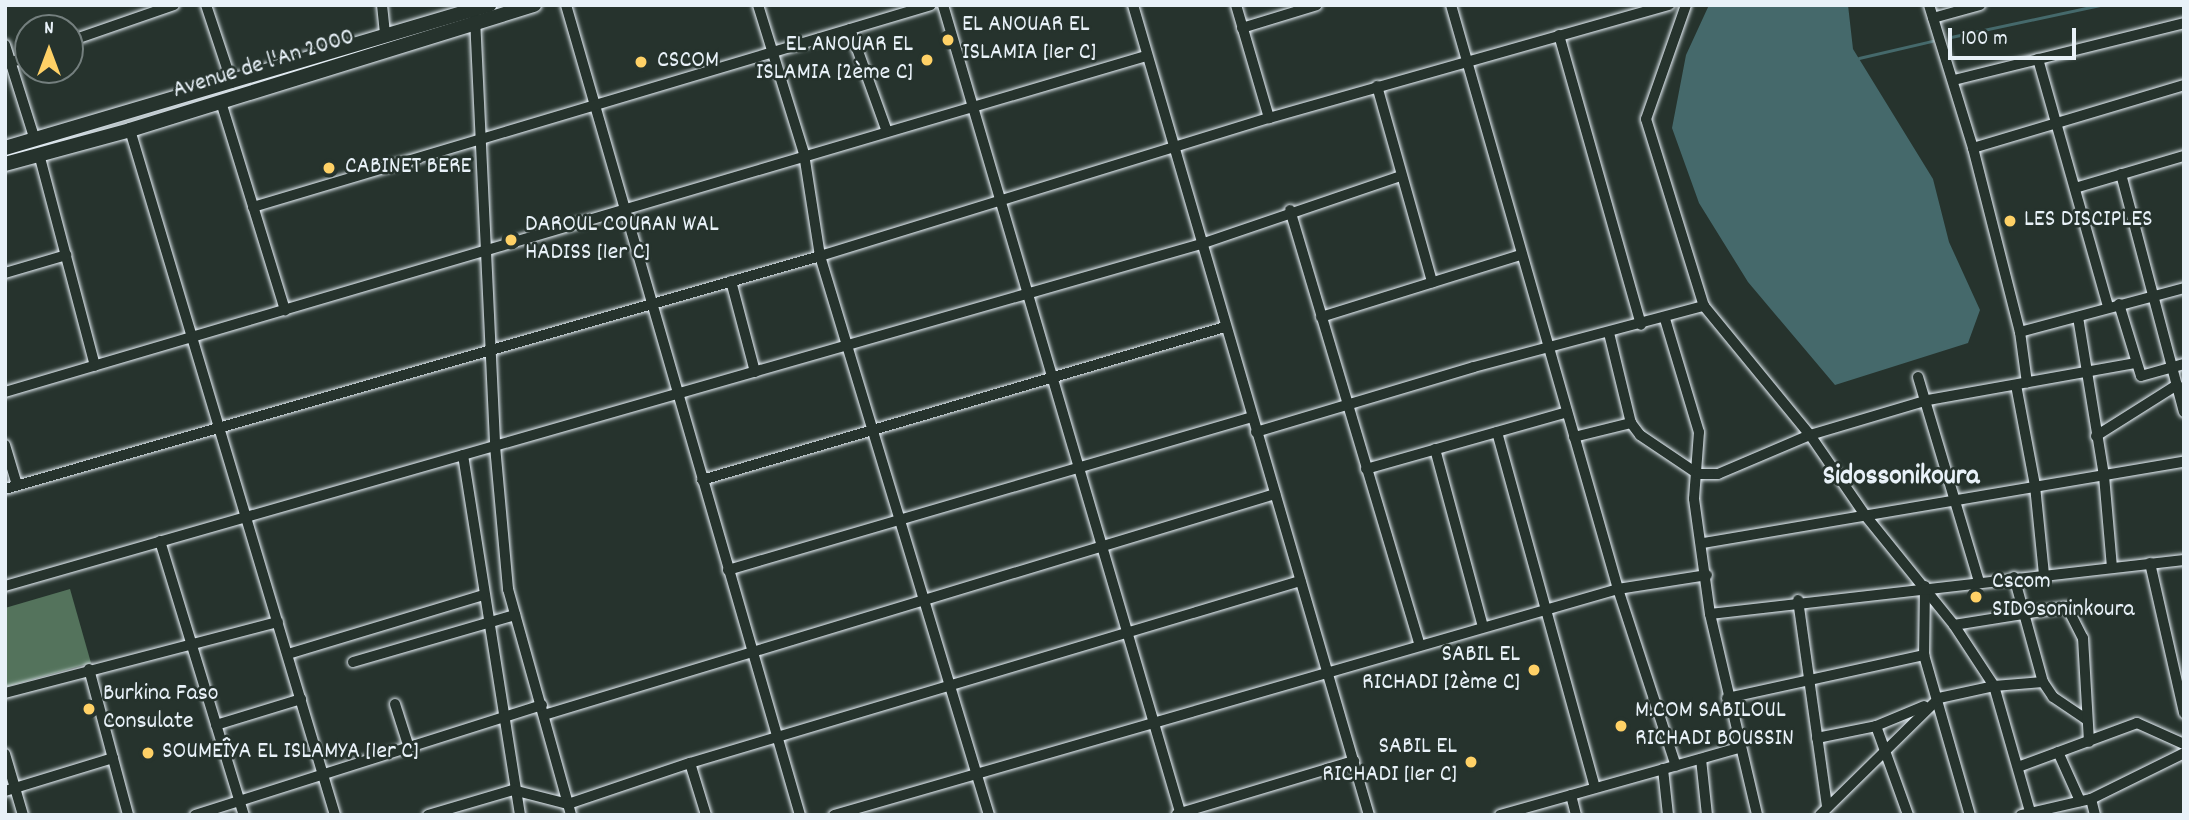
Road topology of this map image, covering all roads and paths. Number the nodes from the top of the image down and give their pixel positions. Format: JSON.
{"nodes":[{"id":1,"x":174,"y":5,"type":"edge"},
{"id":2,"x":206,"y":5,"type":"edge"},
{"id":3,"x":382,"y":5,"type":"edge"},
{"id":4,"x":489,"y":5,"type":"edge"},
{"id":5,"x":534,"y":5,"type":"edge"},
{"id":6,"x":566,"y":5,"type":"edge"},
{"id":7,"x":758,"y":5,"type":"edge"},
{"id":8,"x":931,"y":5,"type":"edge"},
{"id":9,"x":943,"y":5,"type":"edge"},
{"id":10,"x":1133,"y":5,"type":"edge"},
{"id":11,"x":1236,"y":5,"type":"edge"},
{"id":12,"x":1317,"y":5,"type":"edge"},
{"id":13,"x":1451,"y":5,"type":"edge"},
{"id":14,"x":1669,"y":5,"type":"edge"},
{"id":15,"x":1686,"y":5,"type":"edge"},
{"id":16,"x":1929,"y":5,"type":"edge"},
{"id":17,"x":1980,"y":5,"type":"edge"},
{"id":18,"x":474,"y":13,"type":"edge"},
{"id":19,"x":1933,"y":18,"type":"junction"},
{"id":20,"x":2184,"y":23,"type":"edge"},
{"id":21,"x":1242,"y":28,"type":"junction"},
{"id":22,"x":850,"y":29,"type":"junction"},
{"id":23,"x":385,"y":35,"type":"junction"},
{"id":24,"x":1559,"y":35,"type":"junction"},
{"id":25,"x":84,"y":36,"type":"edge"},
{"id":26,"x":5,"y":45,"type":"edge"},
{"id":27,"x":776,"y":54,"type":"junction"},
{"id":28,"x":1146,"y":56,"type":"junction"},
{"id":29,"x":2038,"y":59,"type":"junction"},
{"id":30,"x":1466,"y":61,"type":"junction"},
{"id":31,"x":8,"y":64,"type":"edge"},
{"id":32,"x":1954,"y":80,"type":"junction"},
{"id":33,"x":232,"y":83,"type":"junction"},
{"id":34,"x":2184,"y":85,"type":"edge"},
{"id":35,"x":1377,"y":86,"type":"junction"},
{"id":36,"x":220,"y":102,"type":"junction"},
{"id":37,"x":598,"y":104,"type":"junction"},
{"id":38,"x":973,"y":107,"type":"junction"},
{"id":39,"x":1269,"y":118,"type":"junction"},
{"id":40,"x":2056,"y":123,"type":"junction"},
{"id":41,"x":130,"y":130,"type":"junction"},
{"id":42,"x":887,"y":132,"type":"junction"},
{"id":43,"x":483,"y":138,"type":"junction"},
{"id":44,"x":37,"y":147,"type":"junction"},
{"id":45,"x":5,"y":148,"type":"edge"},
{"id":46,"x":1177,"y":148,"type":"junction"},
{"id":47,"x":1973,"y":148,"type":"junction"},
{"id":48,"x":804,"y":154,"type":"junction"},
{"id":49,"x":2184,"y":156,"type":"edge"},
{"id":50,"x":5,"y":164,"type":"edge"},
{"id":51,"x":2121,"y":174,"type":"junction"},
{"id":52,"x":1401,"y":176,"type":"junction"},
{"id":53,"x":2075,"y":188,"type":"junction"},
{"id":54,"x":1002,"y":202,"type":"junction"},
{"id":55,"x":253,"y":207,"type":"junction"},
{"id":56,"x":623,"y":210,"type":"junction"},
{"id":57,"x":1290,"y":210,"type":"junction"},
{"id":58,"x":1201,"y":244,"type":"junction"},
{"id":59,"x":485,"y":251,"type":"junction"},
{"id":60,"x":66,"y":255,"type":"junction"},
{"id":61,"x":1520,"y":255,"type":"junction"},
{"id":62,"x":820,"y":256,"type":"junction"},
{"id":63,"x":5,"y":272,"type":"edge"},
{"id":64,"x":731,"y":281,"type":"junction"},
{"id":65,"x":1432,"y":282,"type":"junction"},
{"id":66,"x":2184,"y":288,"type":"edge"},
{"id":67,"x":1028,"y":293,"type":"junction"},
{"id":68,"x":2151,"y":297,"type":"junction"},
{"id":69,"x":652,"y":304,"type":"junction"},
{"id":70,"x":1704,"y":306,"type":"junction"},
{"id":71,"x":2114,"y":306,"type":"junction"},
{"id":72,"x":285,"y":310,"type":"junction"},
{"id":73,"x":1321,"y":317,"type":"junction"},
{"id":74,"x":2078,"y":317,"type":"junction"},
{"id":75,"x":1665,"y":318,"type":"junction"},
{"id":76,"x":1641,"y":325,"type":"junction"},
{"id":77,"x":1226,"y":327,"type":"junction"},
{"id":78,"x":1609,"y":332,"type":"junction"},
{"id":79,"x":2020,"y":332,"type":"junction"},
{"id":80,"x":192,"y":337,"type":"junction"},
{"id":81,"x":847,"y":345,"type":"junction"},
{"id":82,"x":1548,"y":348,"type":"junction"},
{"id":83,"x":492,"y":351,"type":"junction"},
{"id":84,"x":2135,"y":363,"type":"junction"},
{"id":85,"x":95,"y":366,"type":"junction"},
{"id":86,"x":2178,"y":366,"type":"edge"},
{"id":87,"x":755,"y":372,"type":"junction"},
{"id":88,"x":2087,"y":372,"type":"junction"},
{"id":89,"x":1052,"y":377,"type":"junction"},
{"id":90,"x":1918,"y":377,"type":"dead end"},
{"id":91,"x":2021,"y":384,"type":"junction"},
{"id":92,"x":2176,"y":385,"type":"junction"},
{"id":93,"x":5,"y":392,"type":"edge"},
{"id":94,"x":677,"y":394,"type":"junction"},
{"id":95,"x":1927,"y":400,"type":"junction"},
{"id":96,"x":1346,"y":405,"type":"junction"},
{"id":97,"x":1567,"y":412,"type":"junction"},
{"id":98,"x":2184,"y":412,"type":"edge"},
{"id":99,"x":1252,"y":418,"type":"junction"},
{"id":100,"x":1631,"y":423,"type":"junction"},
{"id":101,"x":220,"y":430,"type":"junction"},
{"id":102,"x":873,"y":430,"type":"junction"},
{"id":103,"x":1256,"y":432,"type":"junction"},
{"id":104,"x":1497,"y":432,"type":"junction"},
{"id":105,"x":1811,"y":435,"type":"junction"},
{"id":106,"x":2096,"y":436,"type":"junction"},
{"id":107,"x":1574,"y":437,"type":"junction"},
{"id":108,"x":5,"y":445,"type":"edge"},
{"id":109,"x":495,"y":446,"type":"junction"},
{"id":110,"x":1435,"y":449,"type":"junction"},
{"id":111,"x":463,"y":455,"type":"junction"},
{"id":112,"x":2184,"y":462,"type":"edge"},
{"id":113,"x":1079,"y":467,"type":"junction"},
{"id":114,"x":1366,"y":469,"type":"junction"},
{"id":115,"x":1698,"y":474,"type":"junction"},
{"id":116,"x":2104,"y":476,"type":"junction"},
{"id":117,"x":702,"y":480,"type":"junction"},
{"id":118,"x":17,"y":485,"type":"junction"},
{"id":119,"x":2035,"y":486,"type":"junction"},
{"id":120,"x":5,"y":489,"type":"edge"},
{"id":121,"x":1275,"y":494,"type":"junction"},
{"id":122,"x":1956,"y":499,"type":"junction"},
{"id":123,"x":1865,"y":515,"type":"junction"},
{"id":124,"x":246,"y":517,"type":"junction"},
{"id":125,"x":900,"y":520,"type":"junction"},
{"id":126,"x":160,"y":541,"type":"junction"},
{"id":127,"x":1703,"y":543,"type":"junction"},
{"id":128,"x":1102,"y":547,"type":"junction"},
{"id":129,"x":2184,"y":559,"type":"edge"},
{"id":130,"x":2150,"y":563,"type":"junction"},
{"id":131,"x":2112,"y":567,"type":"junction"},
{"id":132,"x":728,"y":570,"type":"junction"},
{"id":133,"x":2044,"y":574,"type":"junction"},
{"id":134,"x":1707,"y":575,"type":"junction"},
{"id":135,"x":2014,"y":578,"type":"junction"},
{"id":136,"x":1300,"y":581,"type":"junction"},
{"id":137,"x":1979,"y":582,"type":"junction"},
{"id":138,"x":5,"y":586,"type":"edge"},
{"id":139,"x":1925,"y":586,"type":"junction"},
{"id":140,"x":1618,"y":589,"type":"junction"},
{"id":141,"x":484,"y":595,"type":"junction"},
{"id":142,"x":924,"y":600,"type":"junction"},
{"id":143,"x":1798,"y":600,"type":"junction"},
{"id":144,"x":1547,"y":609,"type":"junction"},
{"id":145,"x":2026,"y":613,"type":"junction"},
{"id":146,"x":1710,"y":614,"type":"junction"},
{"id":147,"x":515,"y":615,"type":"junction"},
{"id":148,"x":278,"y":622,"type":"junction"},
{"id":149,"x":488,"y":623,"type":"junction"},
{"id":150,"x":1954,"y":625,"type":"junction"},
{"id":151,"x":1483,"y":627,"type":"junction"},
{"id":152,"x":1127,"y":632,"type":"junction"},
{"id":153,"x":192,"y":645,"type":"junction"},
{"id":154,"x":1420,"y":645,"type":"junction"},
{"id":155,"x":752,"y":652,"type":"junction"},
{"id":156,"x":288,"y":654,"type":"junction"},
{"id":157,"x":1924,"y":655,"type":"junction"},
{"id":158,"x":353,"y":662,"type":"dead end"},
{"id":159,"x":89,"y":669,"type":"junction"},
{"id":160,"x":1327,"y":672,"type":"junction"},
{"id":161,"x":1811,"y":680,"type":"junction"},
{"id":162,"x":2043,"y":682,"type":"junction"},
{"id":163,"x":1994,"y":685,"type":"junction"},
{"id":164,"x":950,"y":686,"type":"junction"},
{"id":165,"x":5,"y":693,"type":"edge"},
{"id":166,"x":1727,"y":698,"type":"junction"},
{"id":167,"x":301,"y":699,"type":"junction"},
{"id":168,"x":1935,"y":701,"type":"junction"},
{"id":169,"x":395,"y":704,"type":"dead end"},
{"id":170,"x":543,"y":710,"type":"junction"},
{"id":171,"x":2184,"y":713,"type":"edge"},
{"id":172,"x":503,"y":718,"type":"junction"},
{"id":173,"x":2086,"y":719,"type":"junction"},
{"id":174,"x":1154,"y":722,"type":"junction"},
{"id":175,"x":216,"y":725,"type":"junction"},
{"id":176,"x":1876,"y":726,"type":"junction"},
{"id":177,"x":777,"y":737,"type":"junction"},
{"id":178,"x":1818,"y":738,"type":"junction"},
{"id":179,"x":2089,"y":742,"type":"junction"},
{"id":180,"x":2184,"y":744,"type":"edge"},
{"id":181,"x":409,"y":747,"type":"junction"},
{"id":182,"x":1886,"y":747,"type":"junction"},
{"id":183,"x":1739,"y":748,"type":"junction"},
{"id":184,"x":2058,"y":752,"type":"junction"},
{"id":185,"x":2184,"y":753,"type":"edge"},
{"id":186,"x":5,"y":754,"type":"edge"},
{"id":187,"x":113,"y":758,"type":"junction"},
{"id":188,"x":1701,"y":759,"type":"junction"},
{"id":189,"x":1353,"y":761,"type":"junction"},
{"id":190,"x":690,"y":763,"type":"junction"},
{"id":191,"x":1676,"y":766,"type":"junction"},
{"id":192,"x":2018,"y":767,"type":"junction"},
{"id":193,"x":1663,"y":769,"type":"junction"},
{"id":194,"x":323,"y":775,"type":"junction"},
{"id":195,"x":977,"y":775,"type":"junction"},
{"id":196,"x":1595,"y":788,"type":"junction"},
{"id":197,"x":10,"y":789,"type":"edge"},
{"id":198,"x":513,"y":790,"type":"junction"},
{"id":199,"x":1571,"y":795,"type":"junction"},
{"id":200,"x":240,"y":800,"type":"junction"},
{"id":201,"x":2085,"y":800,"type":"junction"},
{"id":202,"x":569,"y":810,"type":"edge"},
{"id":203,"x":1824,"y":811,"type":"edge"},
{"id":204,"x":1179,"y":814,"type":"edge"},
{"id":205,"x":1507,"y":814,"type":"edge"},
{"id":206,"x":2027,"y":814,"type":"edge"},
{"id":207,"x":23,"y":815,"type":"edge"},
{"id":208,"x":128,"y":815,"type":"edge"},
{"id":209,"x":195,"y":815,"type":"edge"},
{"id":210,"x":244,"y":815,"type":"edge"},
{"id":211,"x":335,"y":815,"type":"edge"},
{"id":212,"x":428,"y":815,"type":"edge"},
{"id":213,"x":520,"y":815,"type":"edge"},
{"id":214,"x":706,"y":815,"type":"edge"},
{"id":215,"x":800,"y":815,"type":"edge"},
{"id":216,"x":834,"y":815,"type":"edge"},
{"id":217,"x":989,"y":815,"type":"edge"},
{"id":218,"x":1369,"y":815,"type":"edge"},
{"id":219,"x":1576,"y":815,"type":"edge"},
{"id":220,"x":1668,"y":815,"type":"edge"},
{"id":221,"x":1707,"y":815,"type":"edge"},
{"id":222,"x":1757,"y":815,"type":"edge"},
{"id":223,"x":1908,"y":815,"type":"edge"},
{"id":224,"x":1970,"y":815,"type":"edge"},
{"id":225,"x":2095,"y":815,"type":"edge"}],
"edges":[{"from":1,"to":25,"type":"street"},
{"from":2,"to":33,"type":"street"},
{"from":3,"to":23,"type":"street"},
{"from":4,"to":18,"type":"main road","name":"Avenue de l'An 2000"},
{"from":5,"to":18,"type":"main road","name":"Avenue de l'An 2000"},
{"from":6,"to":37,"type":"street"},
{"from":7,"to":27,"type":"street"},
{"from":8,"to":22,"type":"street"},
{"from":9,"to":38,"type":"street"},
{"from":10,"to":28,"type":"street"},
{"from":11,"to":21,"type":"street"},
{"from":12,"to":21,"type":"street"},
{"from":13,"to":30,"type":"street"},
{"from":14,"to":24,"type":"street"},
{"from":15,"to":70,"type":"street"},
{"from":16,"to":19,"type":"street"},
{"from":17,"to":19,"type":"street"},
{"from":18,"to":23,"type":"main road","name":"Avenue de l'An 2000"},
{"from":18,"to":36,"type":"main road","name":"Avenue de l'An 2000"},
{"from":18,"to":43,"type":"street"},
{"from":19,"to":32,"type":"street"},
{"from":20,"to":29,"type":"street"},
{"from":21,"to":39,"type":"street"},
{"from":22,"to":27,"type":"street"},
{"from":22,"to":42,"type":"street"},
{"from":23,"to":33,"type":"main road","name":"Avenue de l'An 2000"},
{"from":24,"to":30,"type":"street"},
{"from":24,"to":76,"type":"street"},
{"from":26,"to":31,"type":"street"},
{"from":27,"to":37,"type":"street"},
{"from":27,"to":48,"type":"street"},
{"from":28,"to":38,"type":"street"},
{"from":28,"to":46,"type":"street"},
{"from":29,"to":32,"type":"street"},
{"from":29,"to":40,"type":"street"},
{"from":30,"to":35,"type":"street"},
{"from":30,"to":61,"type":"street"},
{"from":31,"to":44,"type":"street"},
{"from":32,"to":47,"type":"street"},
{"from":33,"to":44,"type":"main road","name":"Avenue de l'An 2000"},
{"from":34,"to":40,"type":"street"},
{"from":35,"to":39,"type":"street"},
{"from":35,"to":52,"type":"street"},
{"from":36,"to":41,"type":"main road","name":"Avenue de l'An 2000"},
{"from":36,"to":55,"type":"street"},
{"from":37,"to":43,"type":"street"},
{"from":37,"to":56,"type":"street"},
{"from":38,"to":42,"type":"street"},
{"from":38,"to":54,"type":"street"},
{"from":39,"to":46,"type":"street"},
{"from":40,"to":47,"type":"street"},
{"from":40,"to":53,"type":"street"},
{"from":41,"to":44,"type":"main road","name":"Avenue de l'An 2000"},
{"from":41,"to":80,"type":"street"},
{"from":42,"to":48,"type":"street"},
{"from":43,"to":55,"type":"street"},
{"from":43,"to":59,"type":"street"},
{"from":44,"to":45,"type":"main road","name":"Avenue de l'An 2000"},
{"from":44,"to":50,"type":"main road","name":"Avenue de l'An 2000"},
{"from":44,"to":60,"type":"street"},
{"from":46,"to":54,"type":"street"},
{"from":46,"to":58,"type":"street"},
{"from":47,"to":79,"type":"street"},
{"from":48,"to":56,"type":"street"},
{"from":48,"to":62,"type":"street"},
{"from":49,"to":51,"type":"street"},
{"from":51,"to":53,"type":"street"},
{"from":51,"to":68,"type":"street"},
{"from":52,"to":57,"type":"street"},
{"from":52,"to":65,"type":"street"},
{"from":53,"to":71,"type":"street"},
{"from":54,"to":62,"type":"street"},
{"from":54,"to":67,"type":"street"},
{"from":55,"to":72,"type":"street"},
{"from":56,"to":59,"type":"street"},
{"from":56,"to":69,"type":"street"},
{"from":57,"to":58,"type":"street"},
{"from":57,"to":73,"type":"street"},
{"from":58,"to":67,"type":"street"},
{"from":58,"to":77,"type":"street"},
{"from":59,"to":72,"type":"street"},
{"from":59,"to":83,"type":"street"},
{"from":60,"to":63,"type":"street"},
{"from":60,"to":85,"type":"street"},
{"from":61,"to":65,"type":"street"},
{"from":61,"to":82,"type":"street"},
{"from":62,"to":64,"type":"street"},
{"from":62,"to":81,"type":"street"},
{"from":64,"to":69,"type":"street"},
{"from":64,"to":87,"type":"street"},
{"from":65,"to":73,"type":"street"},
{"from":66,"to":68,"type":"street"},
{"from":67,"to":81,"type":"street"},
{"from":67,"to":89,"type":"street"},
{"from":68,"to":71,"type":"street"},
{"from":68,"to":86,"type":"street"},
{"from":69,"to":83,"type":"street"},
{"from":69,"to":94,"type":"street"},
{"from":70,"to":75,"type":"street"},
{"from":70,"to":105,"type":"street"},
{"from":71,"to":74,"type":"street"},
{"from":71,"to":84,"type":"street"},
{"from":72,"to":80,"type":"street"},
{"from":73,"to":96,"type":"street"},
{"from":74,"to":79,"type":"street"},
{"from":74,"to":88,"type":"street"},
{"from":75,"to":76,"type":"street"},
{"from":75,"to":115,"type":"street"},
{"from":76,"to":78,"type":"street"},
{"from":77,"to":89,"type":"street"},
{"from":77,"to":99,"type":"street"},
{"from":78,"to":82,"type":"street"},
{"from":78,"to":100,"type":"street"},
{"from":79,"to":91,"type":"street"},
{"from":80,"to":85,"type":"street"},
{"from":80,"to":101,"type":"street"},
{"from":81,"to":87,"type":"street"},
{"from":81,"to":102,"type":"street"},
{"from":82,"to":96,"type":"street"},
{"from":82,"to":97,"type":"street"},
{"from":83,"to":101,"type":"street"},
{"from":83,"to":109,"type":"street"},
{"from":84,"to":86,"type":"street"},
{"from":84,"to":88,"type":"street"},
{"from":85,"to":93,"type":"street"},
{"from":86,"to":92,"type":"street"},
{"from":87,"to":94,"type":"street"},
{"from":88,"to":91,"type":"street"},
{"from":88,"to":106,"type":"street"},
{"from":89,"to":102,"type":"street"},
{"from":89,"to":113,"type":"street"},
{"from":90,"to":95,"type":"street"},
{"from":91,"to":95,"type":"street"},
{"from":91,"to":119,"type":"street"},
{"from":92,"to":98,"type":"street"},
{"from":92,"to":106,"type":"street"},
{"from":94,"to":109,"type":"street"},
{"from":94,"to":117,"type":"street"},
{"from":95,"to":105,"type":"street"},
{"from":95,"to":122,"type":"street"},
{"from":96,"to":103,"type":"street"},
{"from":96,"to":114,"type":"street"},
{"from":97,"to":104,"type":"street"},
{"from":97,"to":107,"type":"street"},
{"from":99,"to":103,"type":"street"},
{"from":99,"to":113,"type":"street"},
{"from":100,"to":107,"type":"street"},
{"from":100,"to":115,"type":"street"},
{"from":101,"to":118,"type":"street"},
{"from":101,"to":124,"type":"street"},
{"from":102,"to":117,"type":"street"},
{"from":102,"to":125,"type":"street"},
{"from":103,"to":121,"type":"street"},
{"from":104,"to":110,"type":"street"},
{"from":104,"to":144,"type":"street"},
{"from":105,"to":115,"type":"street"},
{"from":105,"to":123,"type":"street"},
{"from":106,"to":116,"type":"street"},
{"from":107,"to":140,"type":"street"},
{"from":108,"to":118,"type":"street"},
{"from":109,"to":111,"type":"street"},
{"from":109,"to":147,"type":"street"},
{"from":110,"to":114,"type":"street"},
{"from":110,"to":151,"type":"street"},
{"from":111,"to":124,"type":"street"},
{"from":111,"to":141,"type":"street"},
{"from":112,"to":116,"type":"street"},
{"from":113,"to":125,"type":"street"},
{"from":113,"to":128,"type":"street"},
{"from":114,"to":154,"type":"street"},
{"from":115,"to":127,"type":"street"},
{"from":116,"to":119,"type":"street"},
{"from":116,"to":131,"type":"street"},
{"from":117,"to":132,"type":"street"},
{"from":118,"to":120,"type":"street"},
{"from":119,"to":122,"type":"street"},
{"from":119,"to":133,"type":"street"},
{"from":121,"to":128,"type":"street"},
{"from":121,"to":136,"type":"street"},
{"from":122,"to":123,"type":"street"},
{"from":122,"to":137,"type":"street"},
{"from":123,"to":127,"type":"street"},
{"from":123,"to":139,"type":"street"},
{"from":124,"to":126,"type":"street"},
{"from":124,"to":148,"type":"street"},
{"from":125,"to":132,"type":"street"},
{"from":125,"to":142,"type":"street"},
{"from":126,"to":138,"type":"street"},
{"from":126,"to":153,"type":"street"},
{"from":127,"to":134,"type":"street"},
{"from":128,"to":142,"type":"street"},
{"from":128,"to":152,"type":"street"},
{"from":129,"to":130,"type":"street"},
{"from":130,"to":131,"type":"street"},
{"from":130,"to":171,"type":"street"},
{"from":131,"to":133,"type":"street"},
{"from":132,"to":155,"type":"street"},
{"from":133,"to":135,"type":"street"},
{"from":134,"to":140,"type":"street"},
{"from":134,"to":146,"type":"street"},
{"from":135,"to":137,"type":"street"},
{"from":135,"to":145,"type":"street"},
{"from":136,"to":152,"type":"street"},
{"from":136,"to":160,"type":"street"},
{"from":137,"to":139,"type":"street"},
{"from":139,"to":143,"type":"street"},
{"from":139,"to":150,"type":"street"},
{"from":139,"to":157,"type":"street"},
{"from":140,"to":144,"type":"street"},
{"from":140,"to":191,"type":"street"},
{"from":141,"to":149,"type":"street"},
{"from":141,"to":156,"type":"street"},
{"from":142,"to":155,"type":"street"},
{"from":142,"to":164,"type":"street"},
{"from":143,"to":146,"type":"street"},
{"from":143,"to":161,"type":"street"},
{"from":144,"to":151,"type":"street"},
{"from":144,"to":196,"type":"street"},
{"from":145,"to":150,"type":"street"},
{"from":145,"to":162,"type":"street"},
{"from":145,"to":173,"type":"street"},
{"from":146,"to":166,"type":"street"},
{"from":147,"to":149,"type":"street"},
{"from":147,"to":170,"type":"street"},
{"from":148,"to":153,"type":"street"},
{"from":148,"to":156,"type":"street"},
{"from":149,"to":158,"type":"street"},
{"from":149,"to":172,"type":"street"},
{"from":150,"to":163,"type":"street"},
{"from":151,"to":154,"type":"street"},
{"from":152,"to":164,"type":"street"},
{"from":152,"to":174,"type":"street"},
{"from":153,"to":159,"type":"street"},
{"from":153,"to":175,"type":"street"},
{"from":154,"to":160,"type":"street"},
{"from":155,"to":170,"type":"street"},
{"from":155,"to":177,"type":"street"},
{"from":156,"to":167,"type":"street"},
{"from":157,"to":161,"type":"street"},
{"from":157,"to":168,"type":"street"},
{"from":159,"to":165,"type":"street"},
{"from":159,"to":187,"type":"street"},
{"from":160,"to":174,"type":"street"},
{"from":160,"to":189,"type":"street"},
{"from":161,"to":166,"type":"street"},
{"from":161,"to":178,"type":"street"},
{"from":162,"to":163,"type":"street"},
{"from":162,"to":173,"type":"street"},
{"from":163,"to":168,"type":"street"},
{"from":163,"to":192,"type":"street"},
{"from":164,"to":177,"type":"street"},
{"from":164,"to":195,"type":"street"},
{"from":166,"to":183,"type":"street"},
{"from":167,"to":175,"type":"street"},
{"from":167,"to":194,"type":"street"},
{"from":168,"to":176,"type":"street"},
{"from":168,"to":182,"type":"street"},
{"from":168,"to":224,"type":"street"},
{"from":169,"to":181,"type":"street"},
{"from":170,"to":172,"type":"street"},
{"from":170,"to":202,"type":"street"},
{"from":172,"to":181,"type":"street"},
{"from":172,"to":198,"type":"street"},
{"from":173,"to":179,"type":"street"},
{"from":174,"to":195,"type":"street"},
{"from":174,"to":204,"type":"street"},
{"from":175,"to":200,"type":"street"},
{"from":176,"to":178,"type":"street"},
{"from":176,"to":182,"type":"street"},
{"from":177,"to":190,"type":"street"},
{"from":177,"to":215,"type":"street"},
{"from":178,"to":203,"type":"street"},
{"from":179,"to":180,"type":"street"},
{"from":179,"to":184,"type":"street"},
{"from":181,"to":194,"type":"street"},
{"from":182,"to":203,"type":"street"},
{"from":182,"to":223,"type":"street"},
{"from":183,"to":188,"type":"street"},
{"from":183,"to":222,"type":"street"},
{"from":184,"to":192,"type":"street"},
{"from":184,"to":201,"type":"street"},
{"from":185,"to":201,"type":"street"},
{"from":186,"to":197,"type":"street"},
{"from":187,"to":197,"type":"street"},
{"from":187,"to":208,"type":"street"},
{"from":188,"to":191,"type":"street"},
{"from":188,"to":221,"type":"street"},
{"from":189,"to":204,"type":"street"},
{"from":189,"to":218,"type":"street"},
{"from":190,"to":202,"type":"street"},
{"from":190,"to":214,"type":"street"},
{"from":191,"to":193,"type":"street"},
{"from":192,"to":206,"type":"street"},
{"from":193,"to":196,"type":"street"},
{"from":193,"to":220,"type":"street"},
{"from":194,"to":200,"type":"street"},
{"from":194,"to":211,"type":"street"},
{"from":195,"to":216,"type":"street"},
{"from":195,"to":217,"type":"street"},
{"from":196,"to":199,"type":"street"},
{"from":197,"to":207,"type":"street"},
{"from":198,"to":202,"type":"street"},
{"from":198,"to":212,"type":"street"},
{"from":198,"to":213,"type":"street"},
{"from":199,"to":205,"type":"street"},
{"from":199,"to":219,"type":"street"},
{"from":200,"to":209,"type":"street"},
{"from":200,"to":210,"type":"street"},
{"from":201,"to":206,"type":"street"},
{"from":201,"to":225,"type":"street"}]}
